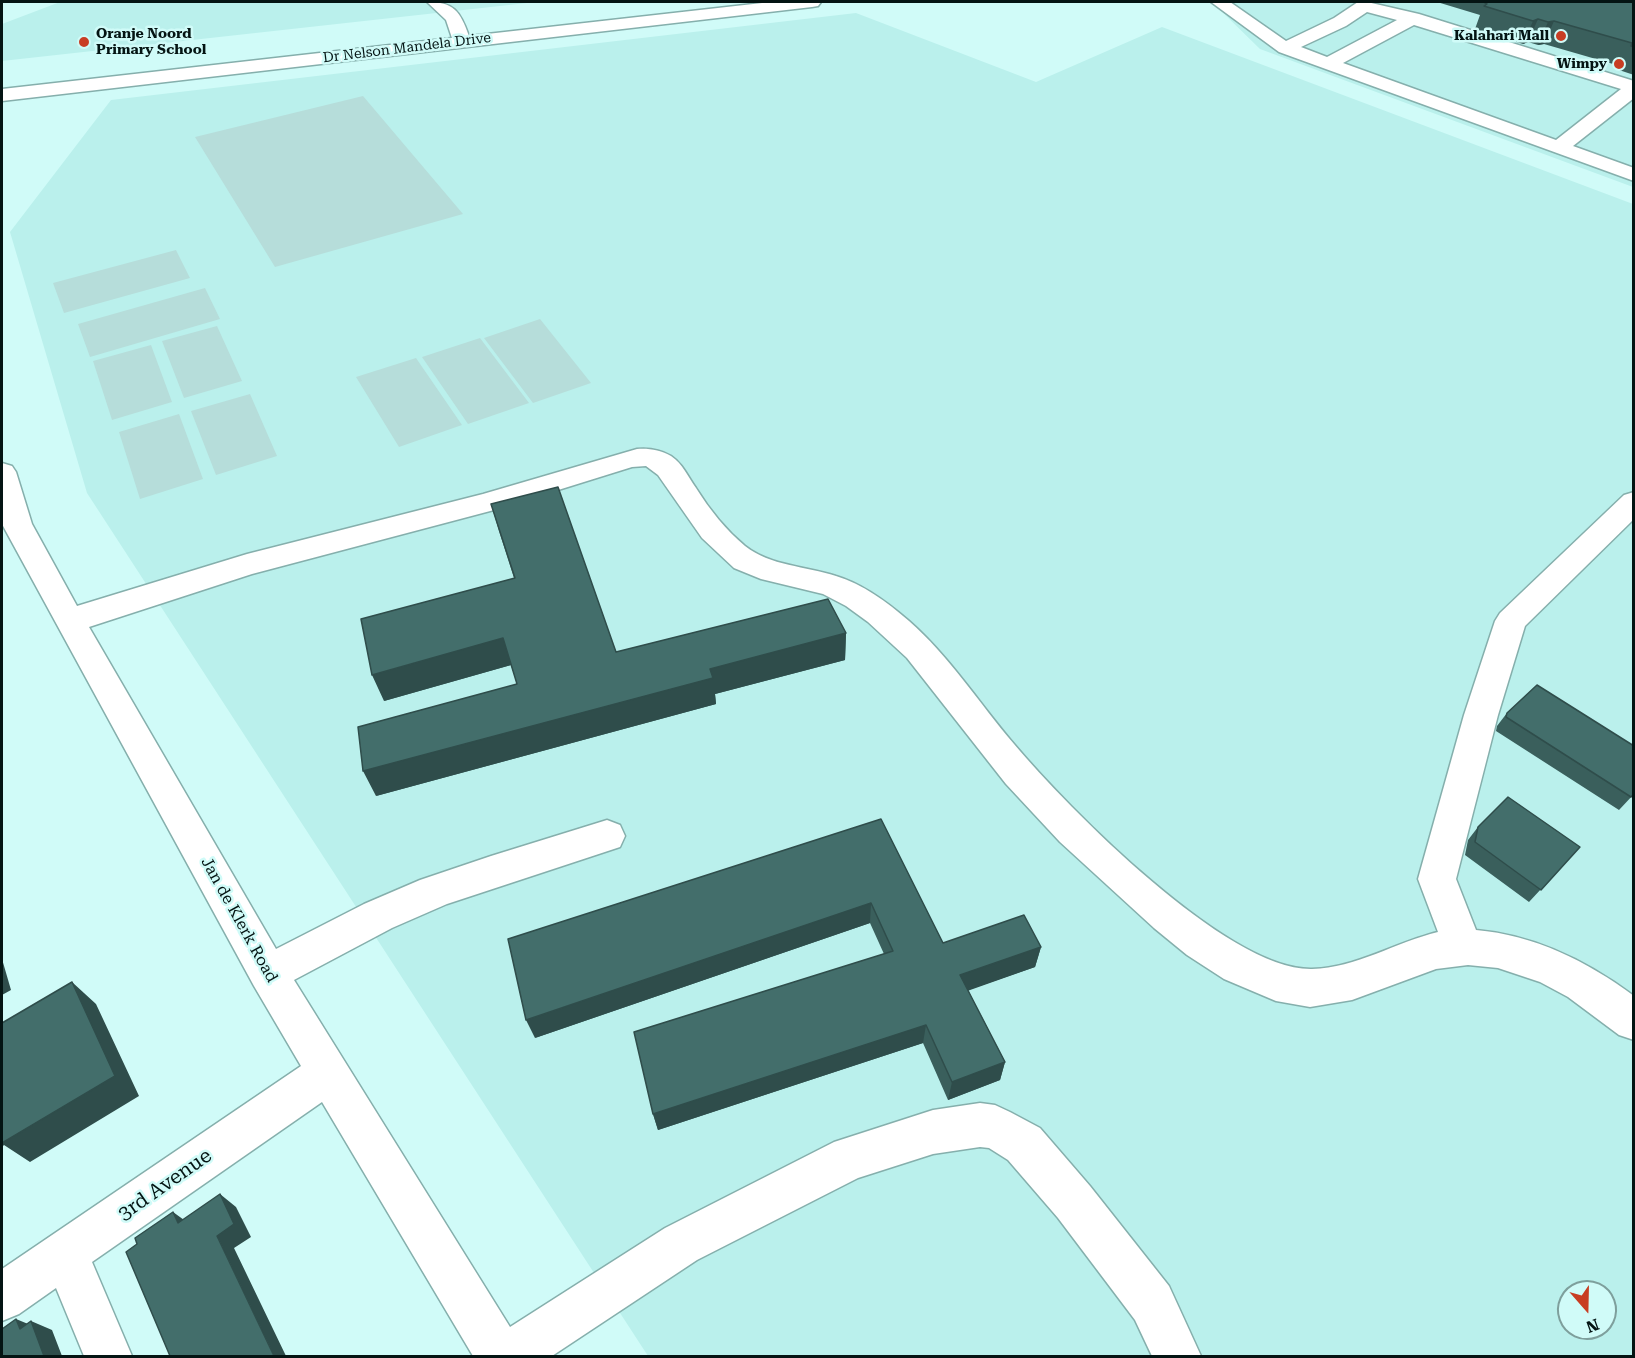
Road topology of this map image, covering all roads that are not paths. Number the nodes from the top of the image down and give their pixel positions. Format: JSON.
{"nodes":[{"id":1,"x":435,"y":2,"type":"edge"},
{"id":2,"x":693,"y":2,"type":"edge"},
{"id":3,"x":812,"y":2,"type":"edge"},
{"id":4,"x":1220,"y":2,"type":"edge"},
{"id":5,"x":1235,"y":2,"type":"edge"},
{"id":6,"x":1402,"y":2,"type":"edge"},
{"id":7,"x":1363,"y":4,"type":"edge"},
{"id":8,"x":1384,"y":10,"type":"junction"},
{"id":9,"x":1413,"y":18,"type":"junction"},
{"id":10,"x":1251,"y":24,"type":"junction"},
{"id":11,"x":459,"y":34,"type":"junction"},
{"id":12,"x":1285,"y":48,"type":"junction"},
{"id":13,"x":1327,"y":64,"type":"junction"},
{"id":14,"x":2,"y":78,"type":"edge"},
{"id":15,"x":1634,"y":88,"type":"edge"},
{"id":16,"x":2,"y":95,"type":"edge"},
{"id":17,"x":1558,"y":148,"type":"junction"},
{"id":18,"x":1634,"y":175,"type":"edge"},
{"id":19,"x":2,"y":472,"type":"edge"},
{"id":20,"x":1634,"y":502,"type":"edge"},
{"id":21,"x":69,"y":620,"type":"junction"},
{"id":22,"x":607,"y":836,"type":"dead end"},
{"id":23,"x":1463,"y":946,"type":"junction"},
{"id":24,"x":268,"y":973,"type":"junction"},
{"id":25,"x":1634,"y":1021,"type":"edge"},
{"id":26,"x":327,"y":1073,"type":"junction"},
{"id":27,"x":65,"y":1254,"type":"junction"},
{"id":28,"x":2,"y":1297,"type":"edge"},
{"id":29,"x":108,"y":1356,"type":"edge"},
{"id":30,"x":500,"y":1356,"type":"edge"},
{"id":31,"x":512,"y":1356,"type":"edge"},
{"id":32,"x":1177,"y":1356,"type":"edge"}],
"edges":[{"from":1,"to":11,"type":"street"},
{"from":2,"to":11,"type":"street","name":"Dr Nelson Mandela Drive"},
{"from":3,"to":11,"type":"street","name":"Dr Nelson Mandela Drive"},
{"from":4,"to":10,"type":"street"},
{"from":5,"to":10,"type":"street"},
{"from":6,"to":8,"type":"street"},
{"from":7,"to":8,"type":"street"},
{"from":7,"to":12,"type":"street"},
{"from":8,"to":9,"type":"street"},
{"from":9,"to":13,"type":"street"},
{"from":9,"to":15,"type":"street"},
{"from":10,"to":12,"type":"street"},
{"from":11,"to":14,"type":"street","name":"Dr Nelson Mandela Drive"},
{"from":11,"to":16,"type":"street","name":"Dr Nelson Mandela Drive"},
{"from":12,"to":13,"type":"street"},
{"from":13,"to":17,"type":"street"},
{"from":15,"to":17,"type":"street"},
{"from":17,"to":18,"type":"street"},
{"from":19,"to":21,"type":"street","name":"Jan de Klerk Road"},
{"from":20,"to":23,"type":"street"},
{"from":21,"to":23,"type":"street"},
{"from":21,"to":24,"type":"street","name":"Jan de Klerk Road"},
{"from":22,"to":24,"type":"street"},
{"from":23,"to":25,"type":"street"},
{"from":24,"to":26,"type":"street","name":"Jan de Klerk Road"},
{"from":26,"to":27,"type":"street","name":"3rd Avenue"},
{"from":26,"to":30,"type":"street","name":"Jan de Klerk Road"},
{"from":27,"to":28,"type":"street","name":"3rd Avenue"},
{"from":27,"to":29,"type":"street"},
{"from":31,"to":32,"type":"street"}]}
